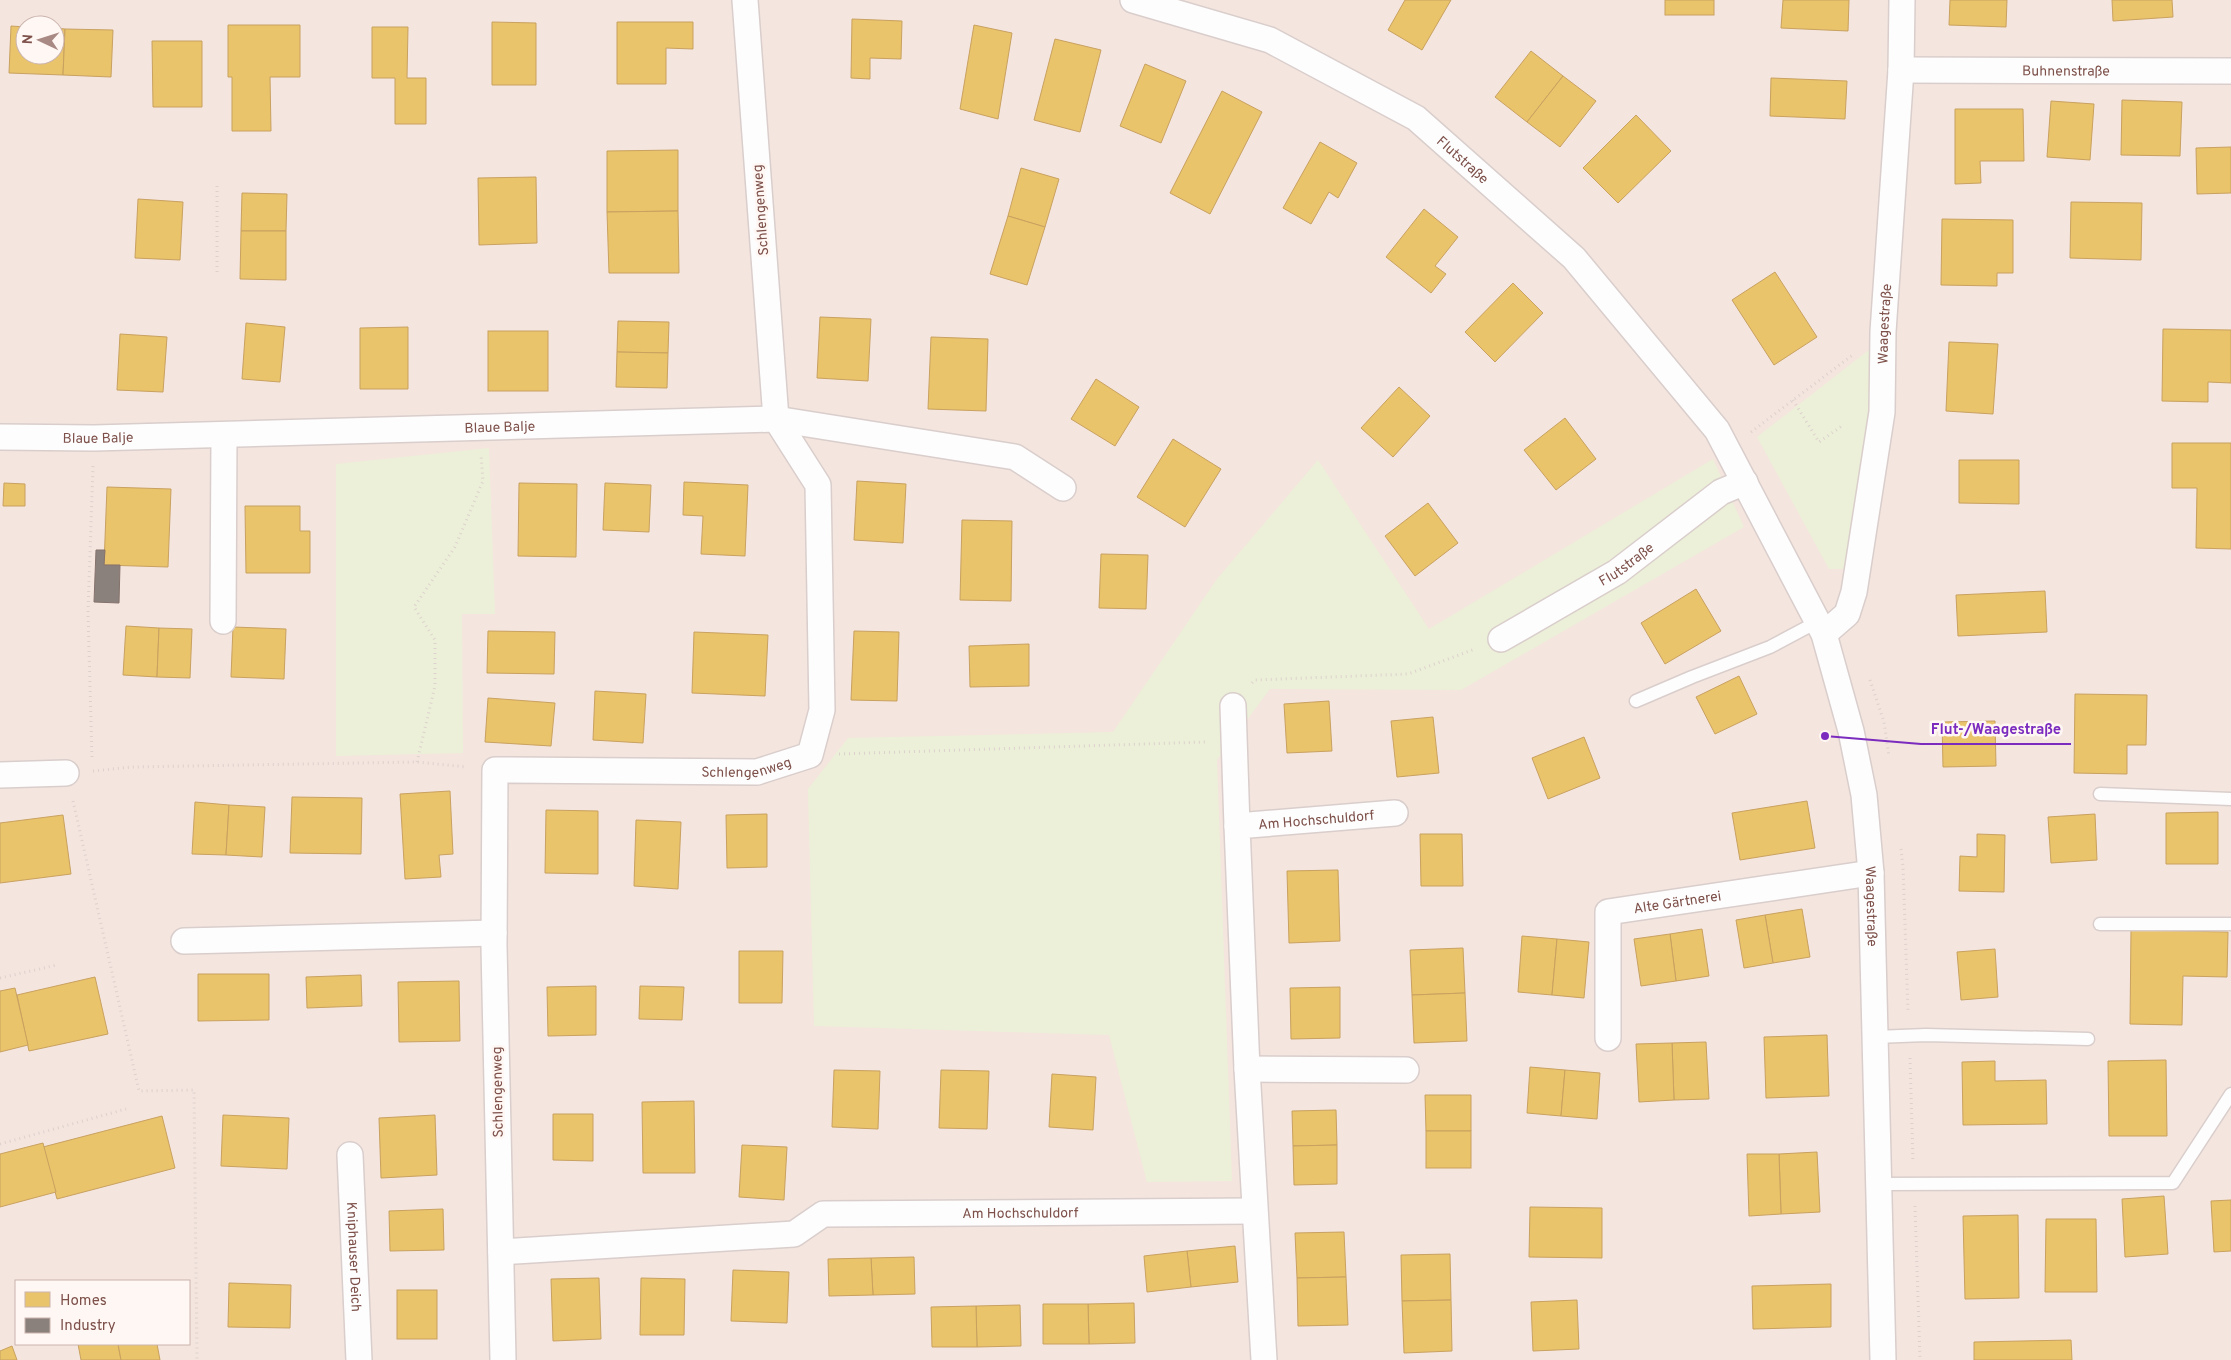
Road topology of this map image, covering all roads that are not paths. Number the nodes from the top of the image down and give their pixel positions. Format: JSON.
{"nodes":[{"id":1,"x":745,"y":0,"type":"edge"},
{"id":2,"x":1133,"y":0,"type":"edge"},
{"id":3,"x":1902,"y":0,"type":"edge"},
{"id":4,"x":1901,"y":70,"type":"junction"},
{"id":5,"x":2231,"y":71,"type":"edge"},
{"id":6,"x":776,"y":419,"type":"junction"},
{"id":7,"x":1717,"y":430,"type":"joint"},
{"id":8,"x":224,"y":435,"type":"junction"},
{"id":9,"x":0,"y":437,"type":"edge"},
{"id":10,"x":1745,"y":482,"type":"junction"},
{"id":11,"x":1063,"y":488,"type":"dead end"},
{"id":12,"x":223,"y":621,"type":"dead end"},
{"id":13,"x":1820,"y":628,"type":"junction"},
{"id":14,"x":1501,"y":638,"type":"road end"},
{"id":15,"x":1636,"y":701,"type":"dead end"},
{"id":16,"x":1233,"y":706,"type":"road end"},
{"id":17,"x":66,"y":773,"type":"road end"},
{"id":18,"x":0,"y":775,"type":"edge"},
{"id":19,"x":2100,"y":794,"type":"dead end"},
{"id":20,"x":2231,"y":798,"type":"edge"},
{"id":21,"x":1395,"y":813,"type":"dead end"},
{"id":22,"x":1237,"y":826,"type":"junction"},
{"id":23,"x":1871,"y":873,"type":"junction"},
{"id":24,"x":2100,"y":924,"type":"dead end"},
{"id":25,"x":2231,"y":924,"type":"edge"},
{"id":26,"x":494,"y":933,"type":"junction"},
{"id":27,"x":184,"y":941,"type":"dead end"},
{"id":28,"x":1875,"y":1037,"type":"junction"},
{"id":29,"x":1608,"y":1038,"type":"dead end"},
{"id":30,"x":2088,"y":1039,"type":"dead end"},
{"id":31,"x":1247,"y":1069,"type":"junction"},
{"id":32,"x":1406,"y":1070,"type":"dead end"},
{"id":33,"x":2231,"y":1094,"type":"edge"},
{"id":34,"x":350,"y":1155,"type":"dead end"},
{"id":35,"x":1879,"y":1184,"type":"junction"},
{"id":36,"x":1254,"y":1211,"type":"junction"},
{"id":37,"x":501,"y":1252,"type":"junction"},
{"id":38,"x":359,"y":1360,"type":"edge"},
{"id":39,"x":503,"y":1360,"type":"edge"},
{"id":40,"x":1264,"y":1360,"type":"edge"},
{"id":41,"x":1883,"y":1360,"type":"edge"}],
"edges":[{"from":1,"to":6,"type":"street","name":"Schlengenweg"},
{"from":2,"to":7,"type":"street","name":"Flutstraße"},
{"from":3,"to":4,"type":"street","name":"Waagestraße"},
{"from":4,"to":5,"type":"street","name":"Buhnenstraße"},
{"from":4,"to":13,"type":"street","name":"Waagestraße"},
{"from":6,"to":8,"type":"street","name":"Blaue Balje"},
{"from":6,"to":11,"type":"street"},
{"from":6,"to":26,"type":"street","name":"Schlengenweg"},
{"from":7,"to":10,"type":"street","name":"Waagestraße"},
{"from":8,"to":9,"type":"street","name":"Blaue Balje"},
{"from":8,"to":12,"type":"street"},
{"from":10,"to":13,"type":"street","name":"Waagestraße"},
{"from":10,"to":14,"type":"street","name":"Flutstraße"},
{"from":13,"to":15,"type":"lane"},
{"from":13,"to":23,"type":"street","name":"Waagestraße"},
{"from":16,"to":22,"type":"street"},
{"from":17,"to":18,"type":"street"},
{"from":19,"to":20,"type":"lane"},
{"from":21,"to":22,"type":"street","name":"Am Hochschuldorf"},
{"from":22,"to":31,"type":"street"},
{"from":23,"to":28,"type":"street","name":"Waagestraße"},
{"from":23,"to":29,"type":"street","name":"Alte Gärtnerei"},
{"from":24,"to":25,"type":"lane"},
{"from":26,"to":27,"type":"street"},
{"from":26,"to":37,"type":"street","name":"Schlengenweg"},
{"from":28,"to":30,"type":"lane"},
{"from":28,"to":35,"type":"street","name":"Waagestraße"},
{"from":31,"to":32,"type":"street"},
{"from":31,"to":36,"type":"street"},
{"from":33,"to":35,"type":"lane"},
{"from":34,"to":38,"type":"street","name":"Kniphauser Deich"},
{"from":35,"to":41,"type":"street","name":"Waagestraße"},
{"from":36,"to":37,"type":"street","name":"Am Hochschuldorf"},
{"from":36,"to":40,"type":"street"},
{"from":37,"to":39,"type":"street","name":"Schlengenweg"}]}
